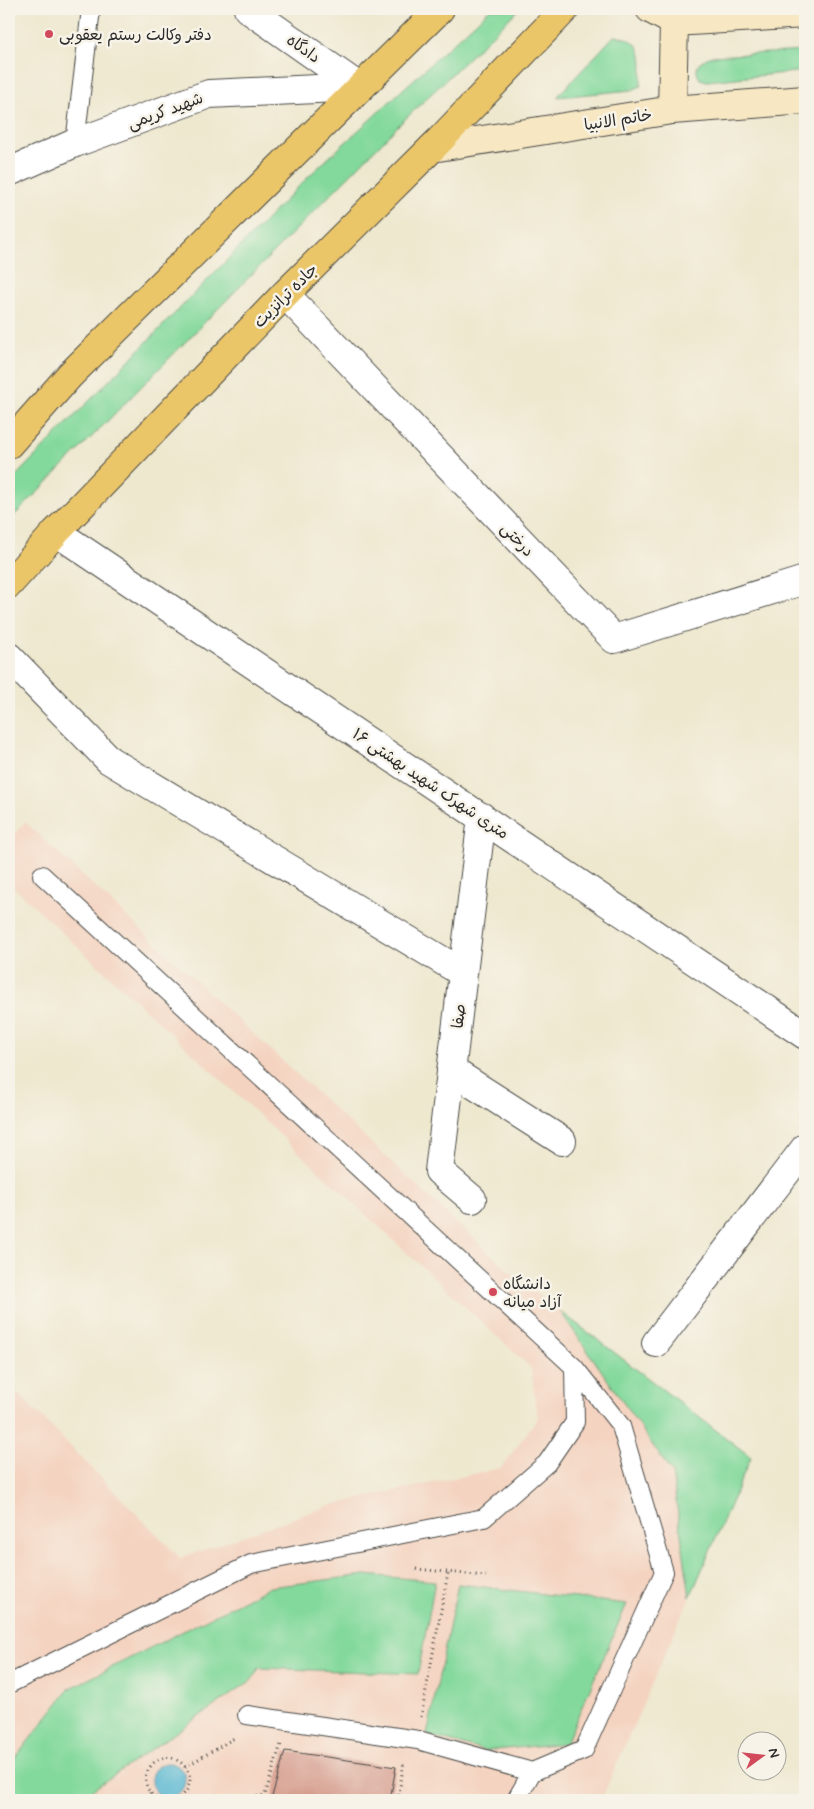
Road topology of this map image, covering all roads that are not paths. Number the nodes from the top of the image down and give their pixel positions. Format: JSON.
{"nodes":[{"id":1,"x":92,"y":9,"type":"edge"},
{"id":2,"x":248,"y":9,"type":"edge"},
{"id":3,"x":440,"y":9,"type":"edge"},
{"id":4,"x":565,"y":9,"type":"edge"},
{"id":5,"x":650,"y":9,"type":"edge"},
{"id":6,"x":805,"y":14,"type":"edge"},
{"id":7,"x":674,"y":22,"type":"junction"},
{"id":8,"x":359,"y":87,"type":"junction"},
{"id":9,"x":805,"y":100,"type":"edge"},
{"id":10,"x":672,"y":110,"type":"junction"},
{"id":11,"x":75,"y":143,"type":"junction"},
{"id":12,"x":432,"y":148,"type":"junction"},
{"id":13,"x":9,"y":172,"type":"edge"},
{"id":14,"x":285,"y":294,"type":"junction"},
{"id":15,"x":9,"y":444,"type":"edge"},
{"id":16,"x":56,"y":532,"type":"junction"},
{"id":17,"x":805,"y":580,"type":"edge"},
{"id":18,"x":9,"y":584,"type":"edge"},
{"id":19,"x":9,"y":657,"type":"edge"},
{"id":20,"x":482,"y":817,"type":"junction"},
{"id":21,"x":42,"y":875,"type":"dead end"},
{"id":22,"x":463,"y":974,"type":"junction"},
{"id":23,"x":805,"y":1033,"type":"edge"},
{"id":24,"x":451,"y":1070,"type":"junction"},
{"id":25,"x":562,"y":1141,"type":"dead end"},
{"id":26,"x":805,"y":1148,"type":"edge"},
{"id":27,"x":472,"y":1198,"type":"dead end"},
{"id":28,"x":656,"y":1343,"type":"dead end"},
{"id":29,"x":574,"y":1367,"type":"junction"},
{"id":30,"x":9,"y":1684,"type":"edge"},
{"id":31,"x":247,"y":1715,"type":"dead end"},
{"id":32,"x":532,"y":1772,"type":"junction"},
{"id":33,"x":516,"y":1800,"type":"edge"}],
"edges":[{"from":1,"to":11,"type":"lane"},
{"from":2,"to":8,"type":"street","name":"دادگاه"},
{"from":3,"to":8,"type":"main road"},
{"from":4,"to":12,"type":"main road","name":"جاده ترانزیت"},
{"from":5,"to":7,"type":"main road"},
{"from":6,"to":7,"type":"main road"},
{"from":7,"to":10,"type":"main road"},
{"from":8,"to":11,"type":"street","name":"شهید کریمی"},
{"from":8,"to":15,"type":"main road"},
{"from":9,"to":10,"type":"main road","name":"خاتم الانبیا"},
{"from":10,"to":12,"type":"main road","name":"خاتم الانبیا"},
{"from":11,"to":13,"type":"street","name":"شهید کریمی"},
{"from":12,"to":14,"type":"main road","name":"جاده ترانزیت"},
{"from":14,"to":16,"type":"main road","name":"جاده ترانزیت"},
{"from":14,"to":17,"type":"street","name":"درختی"},
{"from":16,"to":18,"type":"main road","name":"جاده ترانزیت"},
{"from":16,"to":20,"type":"street","name":"۱۶ متری شهرک شهيد بهشتی"},
{"from":19,"to":22,"type":"street"},
{"from":20,"to":22,"type":"street","name":"صفا"},
{"from":20,"to":23,"type":"street","name":"۱۶ متری شهرک شهيد بهشتی"},
{"from":21,"to":29,"type":"lane"},
{"from":22,"to":24,"type":"street","name":"صفا"},
{"from":24,"to":25,"type":"street"},
{"from":24,"to":27,"type":"street","name":"صفا"},
{"from":26,"to":28,"type":"street"},
{"from":29,"to":30,"type":"lane"},
{"from":29,"to":32,"type":"lane"},
{"from":31,"to":32,"type":"lane"},
{"from":32,"to":33,"type":"lane"}]}
